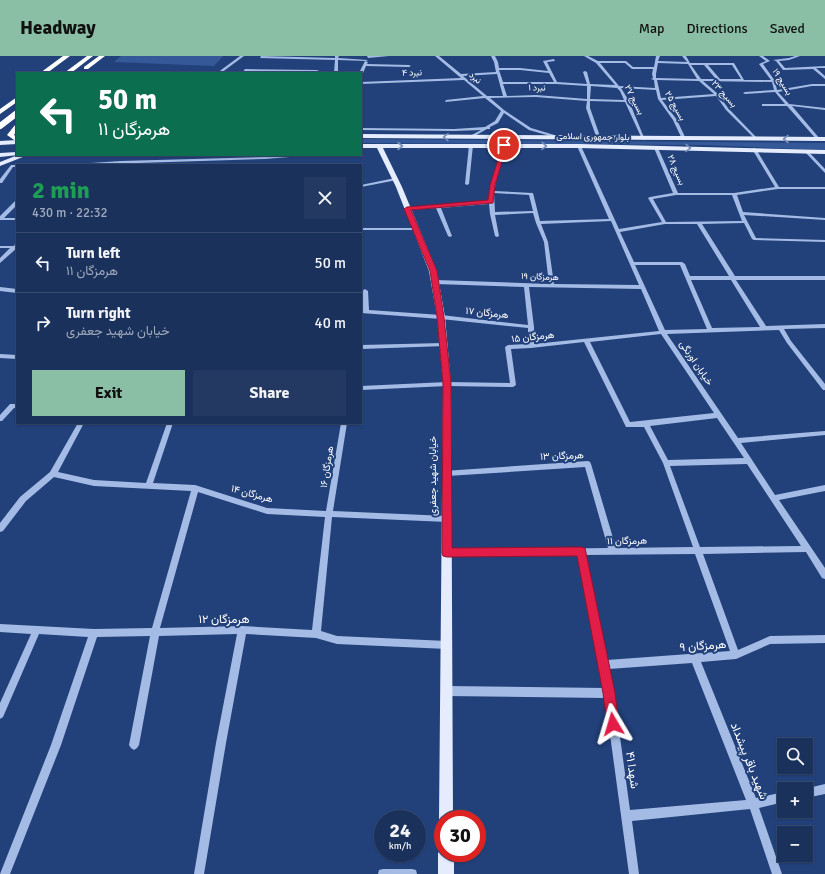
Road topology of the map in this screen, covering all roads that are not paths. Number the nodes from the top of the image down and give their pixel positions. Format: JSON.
{"nodes":[{"id":1,"x":90,"y":56,"type":"edge"},
{"id":2,"x":102,"y":56,"type":"edge"},
{"id":3,"x":242,"y":56,"type":"edge"},
{"id":4,"x":388,"y":56,"type":"edge"},
{"id":5,"x":437,"y":56,"type":"edge"},
{"id":6,"x":493,"y":56,"type":"edge"},
{"id":7,"x":549,"y":56,"type":"edge"},
{"id":8,"x":586,"y":56,"type":"edge"},
{"id":9,"x":658,"y":56,"type":"edge"},
{"id":10,"x":684,"y":56,"type":"edge"},
{"id":11,"x":761,"y":56,"type":"edge"},
{"id":12,"x":798,"y":56,"type":"edge"},
{"id":13,"x":261,"y":57,"type":"dead end"},
{"id":14,"x":288,"y":57,"type":"junction"},
{"id":15,"x":311,"y":57,"type":"edge"},
{"id":16,"x":337,"y":57,"type":"edge"},
{"id":17,"x":69,"y":58,"type":"edge"},
{"id":18,"x":321,"y":58,"type":"junction"},
{"id":19,"x":367,"y":58,"type":"edge"},
{"id":20,"x":768,"y":60,"type":"junction"},
{"id":21,"x":777,"y":60,"type":"junction"},
{"id":22,"x":597,"y":62,"type":"junction"},
{"id":23,"x":656,"y":62,"type":"junction"},
{"id":24,"x":688,"y":63,"type":"junction"},
{"id":25,"x":364,"y":65,"type":"junction"},
{"id":26,"x":706,"y":65,"type":"junction"},
{"id":27,"x":409,"y":66,"type":"dead end"},
{"id":28,"x":825,"y":67,"type":"edge"},
{"id":29,"x":654,"y":68,"type":"junction"},
{"id":30,"x":814,"y":68,"type":"junction"},
{"id":31,"x":284,"y":70,"type":"junction"},
{"id":32,"x":497,"y":71,"type":"junction"},
{"id":33,"x":528,"y":71,"type":"junction"},
{"id":34,"x":45,"y":72,"type":"edge"},
{"id":35,"x":54,"y":72,"type":"edge"},
{"id":36,"x":68,"y":72,"type":"edge"},
{"id":37,"x":82,"y":72,"type":"edge"},
{"id":38,"x":220,"y":72,"type":"edge"},
{"id":39,"x":245,"y":72,"type":"edge"},
{"id":40,"x":317,"y":72,"type":"edge"},
{"id":41,"x":336,"y":72,"type":"edge"},
{"id":42,"x":361,"y":72,"type":"edge"},
{"id":43,"x":550,"y":72,"type":"junction"},
{"id":44,"x":585,"y":72,"type":"dead end"},
{"id":45,"x":460,"y":75,"type":"junction"},
{"id":46,"x":825,"y":78,"type":"edge"},
{"id":47,"x":464,"y":79,"type":"junction"},
{"id":48,"x":653,"y":79,"type":"junction"},
{"id":49,"x":699,"y":79,"type":"junction"},
{"id":50,"x":718,"y":79,"type":"junction"},
{"id":51,"x":743,"y":80,"type":"junction"},
{"id":52,"x":773,"y":81,"type":"junction"},
{"id":53,"x":362,"y":83,"type":"edge"},
{"id":54,"x":501,"y":83,"type":"junction"},
{"id":55,"x":531,"y":83,"type":"junction"},
{"id":56,"x":556,"y":83,"type":"junction"},
{"id":57,"x":825,"y":85,"type":"edge"},
{"id":58,"x":589,"y":86,"type":"junction"},
{"id":59,"x":620,"y":88,"type":"junction"},
{"id":60,"x":657,"y":90,"type":"junction"},
{"id":61,"x":776,"y":91,"type":"junction"},
{"id":62,"x":16,"y":93,"type":"edge"},
{"id":63,"x":745,"y":93,"type":"dead end"},
{"id":64,"x":717,"y":95,"type":"junction"},
{"id":65,"x":505,"y":96,"type":"junction"},
{"id":66,"x":485,"y":97,"type":"junction"},
{"id":67,"x":660,"y":99,"type":"junction"},
{"id":68,"x":16,"y":100,"type":"edge"},
{"id":69,"x":588,"y":100,"type":"junction"},
{"id":70,"x":446,"y":101,"type":"dead end"},
{"id":71,"x":627,"y":101,"type":"junction"},
{"id":72,"x":0,"y":105,"type":"edge"},
{"id":73,"x":763,"y":105,"type":"dead end"},
{"id":74,"x":788,"y":105,"type":"junction"},
{"id":75,"x":825,"y":109,"type":"edge"},
{"id":76,"x":503,"y":111,"type":"junction"},
{"id":77,"x":0,"y":112,"type":"edge"},
{"id":78,"x":16,"y":114,"type":"edge"},
{"id":79,"x":16,"y":122,"type":"edge"},
{"id":80,"x":0,"y":126,"type":"edge"},
{"id":81,"x":16,"y":127,"type":"edge"},
{"id":82,"x":489,"y":128,"type":"junction"},
{"id":83,"x":362,"y":129,"type":"edge"},
{"id":84,"x":362,"y":136,"type":"edge"},
{"id":85,"x":471,"y":137,"type":"junction"},
{"id":86,"x":563,"y":138,"type":"junction"},
{"id":87,"x":599,"y":139,"type":"junction"},
{"id":88,"x":644,"y":139,"type":"junction"},
{"id":89,"x":684,"y":139,"type":"junction"},
{"id":90,"x":756,"y":139,"type":"junction"},
{"id":91,"x":818,"y":139,"type":"junction"},
{"id":92,"x":825,"y":139,"type":"edge"},
{"id":93,"x":16,"y":140,"type":"edge"},
{"id":94,"x":16,"y":141,"type":"edge"},
{"id":95,"x":0,"y":143,"type":"edge"},
{"id":96,"x":471,"y":145,"type":"junction"},
{"id":97,"x":504,"y":145,"type":"junction"},
{"id":98,"x":362,"y":146,"type":"edge"},
{"id":99,"x":379,"y":146,"type":"junction"},
{"id":100,"x":579,"y":146,"type":"junction"},
{"id":101,"x":656,"y":148,"type":"junction"},
{"id":102,"x":754,"y":149,"type":"junction"},
{"id":103,"x":806,"y":151,"type":"junction"},
{"id":104,"x":825,"y":152,"type":"edge"},
{"id":105,"x":16,"y":154,"type":"edge"},
{"id":106,"x":0,"y":155,"type":"edge"},
{"id":107,"x":22,"y":156,"type":"edge"},
{"id":108,"x":286,"y":156,"type":"edge"},
{"id":109,"x":222,"y":160,"type":"junction"},
{"id":110,"x":119,"y":163,"type":"edge"},
{"id":111,"x":0,"y":164,"type":"edge"},
{"id":112,"x":98,"y":164,"type":"edge"},
{"id":113,"x":221,"y":164,"type":"edge"},
{"id":114,"x":15,"y":166,"type":"edge"},
{"id":115,"x":825,"y":172,"type":"edge"},
{"id":116,"x":395,"y":179,"type":"junction"},
{"id":117,"x":0,"y":182,"type":"edge"},
{"id":118,"x":468,"y":184,"type":"dead end"},
{"id":119,"x":362,"y":186,"type":"edge"},
{"id":120,"x":778,"y":188,"type":"junction"},
{"id":121,"x":825,"y":188,"type":"edge"},
{"id":122,"x":491,"y":192,"type":"junction"},
{"id":123,"x":676,"y":194,"type":"junction"},
{"id":124,"x":734,"y":194,"type":"junction"},
{"id":125,"x":491,"y":202,"type":"junction"},
{"id":126,"x":16,"y":203,"type":"edge"},
{"id":127,"x":438,"y":206,"type":"junction"},
{"id":128,"x":407,"y":209,"type":"junction"},
{"id":129,"x":535,"y":212,"type":"junction"},
{"id":130,"x":741,"y":213,"type":"junction"},
{"id":131,"x":492,"y":214,"type":"junction"},
{"id":132,"x":0,"y":219,"type":"edge"},
{"id":133,"x":16,"y":219,"type":"edge"},
{"id":134,"x":825,"y":219,"type":"edge"},
{"id":135,"x":612,"y":220,"type":"junction"},
{"id":136,"x":698,"y":222,"type":"junction"},
{"id":137,"x":745,"y":222,"type":"junction"},
{"id":138,"x":538,"y":223,"type":"junction"},
{"id":139,"x":665,"y":223,"type":"junction"},
{"id":140,"x":362,"y":229,"type":"edge"},
{"id":141,"x":416,"y":229,"type":"junction"},
{"id":142,"x":618,"y":231,"type":"junction"},
{"id":143,"x":450,"y":236,"type":"dead end"},
{"id":144,"x":498,"y":236,"type":"dead end"},
{"id":145,"x":825,"y":241,"type":"edge"},
{"id":146,"x":16,"y":246,"type":"edge"},
{"id":147,"x":0,"y":247,"type":"edge"},
{"id":148,"x":16,"y":247,"type":"edge"},
{"id":149,"x":0,"y":261,"type":"edge"},
{"id":150,"x":632,"y":263,"type":"junction"},
{"id":151,"x":688,"y":278,"type":"junction"},
{"id":152,"x":733,"y":278,"type":"junction"},
{"id":153,"x":825,"y":278,"type":"edge"},
{"id":154,"x":436,"y":282,"type":"junction"},
{"id":155,"x":526,"y":285,"type":"junction"},
{"id":156,"x":552,"y":286,"type":"junction"},
{"id":157,"x":643,"y":287,"type":"junction"},
{"id":158,"x":0,"y":289,"type":"edge"},
{"id":159,"x":16,"y":291,"type":"edge"},
{"id":160,"x":365,"y":291,"type":"dead end"},
{"id":161,"x":364,"y":311,"type":"edge"},
{"id":162,"x":441,"y":317,"type":"junction"},
{"id":163,"x":825,"y":326,"type":"edge"},
{"id":164,"x":531,"y":327,"type":"junction"},
{"id":165,"x":780,"y":327,"type":"junction"},
{"id":166,"x":764,"y":328,"type":"junction"},
{"id":167,"x":710,"y":330,"type":"junction"},
{"id":168,"x":663,"y":332,"type":"junction"},
{"id":169,"x":586,"y":340,"type":"junction"},
{"id":170,"x":443,"y":345,"type":"junction"},
{"id":171,"x":531,"y":346,"type":"junction"},
{"id":172,"x":362,"y":347,"type":"edge"},
{"id":173,"x":0,"y":356,"type":"edge"},
{"id":174,"x":16,"y":357,"type":"edge"},
{"id":175,"x":447,"y":384,"type":"junction"},
{"id":176,"x":362,"y":388,"type":"edge"},
{"id":177,"x":825,"y":388,"type":"edge"},
{"id":178,"x":14,"y":406,"type":"edge"},
{"id":179,"x":719,"y":415,"type":"junction"},
{"id":180,"x":0,"y":419,"type":"edge"},
{"id":181,"x":79,"y":424,"type":"edge"},
{"id":182,"x":170,"y":424,"type":"edge"},
{"id":183,"x":344,"y":424,"type":"edge"},
{"id":184,"x":646,"y":424,"type":"junction"},
{"id":185,"x":825,"y":434,"type":"edge"},
{"id":186,"x":736,"y":441,"type":"junction"},
{"id":187,"x":749,"y":461,"type":"junction"},
{"id":188,"x":666,"y":463,"type":"junction"},
{"id":189,"x":447,"y":473,"type":"junction"},
{"id":190,"x":54,"y":474,"type":"junction"},
{"id":191,"x":149,"y":485,"type":"junction"},
{"id":192,"x":195,"y":488,"type":"junction"},
{"id":193,"x":825,"y":488,"type":"edge"},
{"id":194,"x":774,"y":498,"type":"junction"},
{"id":195,"x":329,"y":514,"type":"junction"},
{"id":196,"x":447,"y":518,"type":"junction"},
{"id":197,"x":0,"y":529,"type":"edge"},
{"id":198,"x":807,"y":549,"type":"junction"},
{"id":199,"x":698,"y":550,"type":"junction"},
{"id":200,"x":613,"y":551,"type":"junction"},
{"id":201,"x":581,"y":552,"type":"junction"},
{"id":202,"x":447,"y":553,"type":"junction"},
{"id":203,"x":825,"y":575,"type":"edge"},
{"id":204,"x":0,"y":628,"type":"edge"},
{"id":205,"x":37,"y":630,"type":"junction"},
{"id":206,"x":242,"y":630,"type":"junction"},
{"id":207,"x":155,"y":632,"type":"junction"},
{"id":208,"x":94,"y":633,"type":"junction"},
{"id":209,"x":316,"y":634,"type":"junction"},
{"id":210,"x":825,"y":639,"type":"edge"},
{"id":211,"x":447,"y":645,"type":"junction"},
{"id":212,"x":736,"y":655,"type":"junction"},
{"id":213,"x":694,"y":658,"type":"junction"},
{"id":214,"x":604,"y":665,"type":"junction"},
{"id":215,"x":446,"y":691,"type":"junction"},
{"id":216,"x":609,"y":693,"type":"junction"},
{"id":217,"x":0,"y":714,"type":"edge"},
{"id":218,"x":134,"y":745,"type":"dead end"},
{"id":219,"x":825,"y":789,"type":"edge"},
{"id":220,"x":813,"y":792,"type":"edge"},
{"id":221,"x":777,"y":799,"type":"edge"},
{"id":222,"x":753,"y":804,"type":"junction"},
{"id":223,"x":446,"y":810,"type":"edge"},
{"id":224,"x":626,"y":816,"type":"junction"},
{"id":225,"x":446,"y":862,"type":"edge"},
{"id":226,"x":5,"y":874,"type":"edge"},
{"id":227,"x":199,"y":874,"type":"edge"},
{"id":228,"x":383,"y":874,"type":"edge"},
{"id":229,"x":412,"y":874,"type":"edge"},
{"id":230,"x":446,"y":874,"type":"edge"},
{"id":231,"x":634,"y":874,"type":"edge"},
{"id":232,"x":778,"y":874,"type":"edge"}],
"edges":[{"from":1,"to":36,"type":"highway"},
{"from":2,"to":37,"type":"highway"},
{"from":3,"to":38,"type":"street"},
{"from":4,"to":19,"type":"street"},
{"from":5,"to":45,"type":"street","name":"نبرد"},
{"from":6,"to":32,"type":"street"},
{"from":7,"to":43,"type":"street"},
{"from":8,"to":22,"type":"street","name":"بسیج ۲۷"},
{"from":9,"to":23,"type":"street","name":"بسیج ۲۵"},
{"from":10,"to":24,"type":"street","name":"بسیج ۲۳"},
{"from":11,"to":20,"type":"street","name":"بسیج ۱۹"},
{"from":12,"to":21,"type":"street"},
{"from":13,"to":14,"type":"street"},
{"from":14,"to":15,"type":"street"},
{"from":14,"to":31,"type":"street"},
{"from":15,"to":18,"type":"street"},
{"from":16,"to":18,"type":"street"},
{"from":16,"to":19,"type":"street"},
{"from":16,"to":41,"type":"street"},
{"from":17,"to":34,"type":"highway"},
{"from":17,"to":35,"type":"highway"},
{"from":18,"to":40,"type":"street"},
{"from":19,"to":25,"type":"street"},
{"from":20,"to":21,"type":"street"},
{"from":20,"to":52,"type":"street","name":"بسیج ۱۹"},
{"from":21,"to":30,"type":"street"},
{"from":22,"to":29,"type":"street"},
{"from":22,"to":59,"type":"street","name":"بسیج ۲۷"},
{"from":23,"to":24,"type":"street"},
{"from":23,"to":29,"type":"street","name":"بسیج ۲۵"},
{"from":24,"to":26,"type":"street"},
{"from":24,"to":49,"type":"street","name":"بسیج ۲۳"},
{"from":25,"to":27,"type":"street"},
{"from":25,"to":42,"type":"street"},
{"from":26,"to":50,"type":"street"},
{"from":26,"to":51,"type":"street"},
{"from":28,"to":30,"type":"street"},
{"from":29,"to":48,"type":"street","name":"بسیج ۲۵"},
{"from":30,"to":46,"type":"street"},
{"from":31,"to":39,"type":"street"},
{"from":31,"to":40,"type":"street"},
{"from":32,"to":33,"type":"street"},
{"from":32,"to":45,"type":"street"},
{"from":32,"to":54,"type":"street"},
{"from":33,"to":43,"type":"street"},
{"from":33,"to":55,"type":"street"},
{"from":43,"to":56,"type":"street"},
{"from":44,"to":58,"type":"street"},
{"from":45,"to":47,"type":"street","name":"نبرد"},
{"from":47,"to":53,"type":"street","name":"نبرد ۴"},
{"from":47,"to":66,"type":"street","name":"نبرد"},
{"from":48,"to":49,"type":"street"},
{"from":48,"to":60,"type":"street","name":"بسیج ۲۵"},
{"from":49,"to":50,"type":"street"},
{"from":49,"to":64,"type":"street","name":"بسیج ۲۳"},
{"from":50,"to":51,"type":"street"},
{"from":51,"to":52,"type":"street"},
{"from":52,"to":61,"type":"street","name":"بسیج ۱۹"},
{"from":54,"to":55,"type":"street"},
{"from":54,"to":65,"type":"street"},
{"from":55,"to":56,"type":"street"},
{"from":56,"to":58,"type":"street"},
{"from":57,"to":61,"type":"street"},
{"from":58,"to":59,"type":"street"},
{"from":58,"to":69,"type":"street"},
{"from":59,"to":60,"type":"street"},
{"from":59,"to":71,"type":"street","name":"بسیج ۲۷"},
{"from":60,"to":67,"type":"street","name":"بسیج ۲۵"},
{"from":61,"to":63,"type":"street"},
{"from":61,"to":74,"type":"street","name":"بسیج ۱۹"},
{"from":62,"to":72,"type":"highway"},
{"from":64,"to":67,"type":"street"},
{"from":64,"to":90,"type":"street","name":"بسیج ۲۳"},
{"from":65,"to":66,"type":"street","name":"نبرد ۱"},
{"from":65,"to":69,"type":"street","name":"نبرد ۱"},
{"from":66,"to":70,"type":"street","name":"نبرد ۱"},
{"from":66,"to":76,"type":"street","name":"نبرد"},
{"from":67,"to":89,"type":"street","name":"بسیج ۲۵"},
{"from":68,"to":77,"type":"highway"},
{"from":69,"to":71,"type":"street","name":"نبرد ۱"},
{"from":69,"to":87,"type":"street"},
{"from":71,"to":88,"type":"street","name":"بسیج ۲۷"},
{"from":73,"to":74,"type":"street"},
{"from":74,"to":75,"type":"street"},
{"from":74,"to":91,"type":"street","name":"بسیج ۱۹"},
{"from":76,"to":82,"type":"street"},
{"from":76,"to":86,"type":"street","name":"نبرد"},
{"from":78,"to":80,"type":"highway","bridge":true},
{"from":79,"to":80,"type":"highway"},
{"from":81,"to":93,"type":"highway"},
{"from":82,"to":83,"type":"street"},
{"from":82,"to":85,"type":"street"},
{"from":85,"to":84,"type":"main road","name":"بلوار جمهوری اسلامی","one_way":true},
{"from":85,"to":86,"type":"main road","name":"بلوار جمهوری اسلامی"},
{"from":86,"to":87,"type":"main road","name":"بلوار جمهوری اسلامی"},
{"from":87,"to":88,"type":"main road","name":"بلوار جمهوری اسلامی"},
{"from":88,"to":89,"type":"main road","name":"بلوار جمهوری اسلامی"},
{"from":89,"to":90,"type":"main road","name":"بلوار جمهوری اسلامی"},
{"from":91,"to":90,"type":"main road","name":"بلوار جمهوری اسلامی","one_way":true},
{"from":91,"to":92,"type":"main road","name":"بلوار جمهوری اسلامی"},
{"from":94,"to":95,"type":"main road"},
{"from":96,"to":97,"type":"main road","name":"بلوار جمهوری اسلامی"},
{"from":99,"to":96,"type":"main road","name":"بلوار جمهوری اسلامی","one_way":true},
{"from":96,"to":118,"type":"street"},
{"from":97,"to":100,"type":"main road","name":"بلوار جمهوری اسلامی","one_way":true},
{"from":97,"to":122,"type":"street"},
{"from":98,"to":99,"type":"main road","name":"بلوار جمهوری اسلامی"},
{"from":99,"to":116,"type":"main road","name":"خیابان شهید جعفری"},
{"from":100,"to":101,"type":"main road","name":"بلوار جمهوری اسلامی"},
{"from":100,"to":135,"type":"street","name":"خیابان اورنگی"},
{"from":101,"to":102,"type":"main road","name":"بلوار جمهوری اسلامی","one_way":true},
{"from":101,"to":123,"type":"street","name":"بسیج ۲۸"},
{"from":102,"to":103,"type":"main road","name":"بلوار جمهوری اسلامی"},
{"from":102,"to":120,"type":"street"},
{"from":103,"to":104,"type":"main road","name":"بلوار جمهوری اسلامی"},
{"from":103,"to":115,"type":"street"},
{"from":105,"to":106,"type":"main road"},
{"from":107,"to":111,"type":"main road"},
{"from":108,"to":109,"type":"street"},
{"from":109,"to":110,"type":"street"},
{"from":109,"to":113,"type":"street"},
{"from":110,"to":112,"type":"street"},
{"from":114,"to":117,"type":"street"},
{"from":116,"to":119,"type":"street"},
{"from":116,"to":128,"type":"main road","name":"خیابان شهید جعفری"},
{"from":120,"to":121,"type":"street"},
{"from":120,"to":124,"type":"street"},
{"from":122,"to":125,"type":"street"},
{"from":122,"to":129,"type":"street"},
{"from":123,"to":124,"type":"street"},
{"from":123,"to":139,"type":"street","name":"بسیج ۲۸"},
{"from":124,"to":130,"type":"street"},
{"from":125,"to":127,"type":"street"},
{"from":125,"to":131,"type":"street"},
{"from":126,"to":132,"type":"street"},
{"from":127,"to":128,"type":"street"},
{"from":127,"to":143,"type":"street"},
{"from":128,"to":141,"type":"main road","name":"خیابان شهید جعفری"},
{"from":129,"to":131,"type":"street"},
{"from":129,"to":138,"type":"street"},
{"from":130,"to":134,"type":"street"},
{"from":130,"to":137,"type":"street"},
{"from":131,"to":144,"type":"street"},
{"from":132,"to":133,"type":"street"},
{"from":135,"to":138,"type":"street"},
{"from":135,"to":142,"type":"street","name":"خیابان اورنگی"},
{"from":136,"to":137,"type":"street"},
{"from":136,"to":139,"type":"street"},
{"from":136,"to":152,"type":"street"},
{"from":137,"to":145,"type":"street"},
{"from":138,"to":156,"type":"street"},
{"from":139,"to":142,"type":"street"},
{"from":140,"to":141,"type":"street"},
{"from":141,"to":154,"type":"main road","name":"خیابان شهید جعفری"},
{"from":142,"to":150,"type":"street","name":"خیابان اورنگی"},
{"from":146,"to":147,"type":"street"},
{"from":148,"to":149,"type":"street"},
{"from":150,"to":151,"type":"street"},
{"from":150,"to":157,"type":"street","name":"خیابان اورنگی"},
{"from":151,"to":152,"type":"street"},
{"from":151,"to":167,"type":"street"},
{"from":152,"to":153,"type":"street"},
{"from":152,"to":166,"type":"street"},
{"from":154,"to":155,"type":"street","name":"هرمزگان ۱۹"},
{"from":154,"to":162,"type":"main road","name":"خیابان شهید جعفری"},
{"from":155,"to":156,"type":"street","name":"هرمزگان ۱۹"},
{"from":155,"to":164,"type":"street"},
{"from":156,"to":157,"type":"street","name":"هرمزگان ۱۹"},
{"from":157,"to":168,"type":"street","name":"خیابان اورنگی"},
{"from":158,"to":159,"type":"street"},
{"from":160,"to":161,"type":"street"},
{"from":161,"to":162,"type":"street","name":"هرمزگان ۱۷"},
{"from":162,"to":164,"type":"street","name":"هرمزگان ۱۷"},
{"from":162,"to":170,"type":"main road","name":"خیابان شهید جعفری"},
{"from":163,"to":165,"type":"street","name":"هرمزگان ۱۵"},
{"from":164,"to":171,"type":"street"},
{"from":165,"to":166,"type":"street","name":"هرمزگان ۱۵"},
{"from":165,"to":177,"type":"street"},
{"from":166,"to":167,"type":"street","name":"هرمزگان ۱۵"},
{"from":167,"to":168,"type":"street","name":"هرمزگان ۱۵"},
{"from":168,"to":169,"type":"street","name":"هرمزگان ۱۵"},
{"from":168,"to":179,"type":"street","name":"خیابان اورنگی"},
{"from":169,"to":171,"type":"street","name":"هرمزگان ۱۵"},
{"from":169,"to":184,"type":"street"},
{"from":170,"to":172,"type":"street"},
{"from":170,"to":175,"type":"main road","name":"خیابان شهید جعفری"},
{"from":171,"to":175,"type":"street","name":"هرمزگان ۱۵"},
{"from":173,"to":174,"type":"street"},
{"from":175,"to":176,"type":"street"},
{"from":175,"to":189,"type":"main road","name":"خیابان شهید جعفری"},
{"from":178,"to":180,"type":"street"},
{"from":179,"to":184,"type":"street"},
{"from":179,"to":186,"type":"street","name":"خیابان اورنگی"},
{"from":181,"to":190,"type":"street"},
{"from":182,"to":191,"type":"street"},
{"from":183,"to":195,"type":"street","name":"هرمزگان ۱۶"},
{"from":184,"to":188,"type":"street"},
{"from":185,"to":186,"type":"street"},
{"from":186,"to":187,"type":"street","name":"خیابان اورنگی"},
{"from":187,"to":188,"type":"street"},
{"from":187,"to":194,"type":"street","name":"خیابان اورنگی"},
{"from":188,"to":199,"type":"street"},
{"from":189,"to":196,"type":"main road","name":"خیابان شهید جعفری"},
{"from":189,"to":200,"type":"street","name":"هرمزگان ۱۳"},
{"from":190,"to":191,"type":"street","name":"هرمزگان ۱۴"},
{"from":190,"to":197,"type":"street"},
{"from":191,"to":192,"type":"street","name":"هرمزگان ۱۴"},
{"from":192,"to":195,"type":"street","name":"هرمزگان ۱۴"},
{"from":192,"to":207,"type":"street"},
{"from":193,"to":194,"type":"street"},
{"from":194,"to":198,"type":"street","name":"خیابان اورنگی"},
{"from":195,"to":196,"type":"street","name":"هرمزگان ۱۴"},
{"from":195,"to":209,"type":"street","name":"هرمزگان ۱۶"},
{"from":196,"to":202,"type":"main road","name":"خیابان شهید جعفری"},
{"from":198,"to":199,"type":"street","name":"هرمزگان ۱۱"},
{"from":198,"to":203,"type":"street","name":"خیابان اورنگی"},
{"from":199,"to":200,"type":"street","name":"هرمزگان ۱۱"},
{"from":199,"to":212,"type":"street"},
{"from":200,"to":201,"type":"street","name":"هرمزگان ۱۱"},
{"from":201,"to":202,"type":"street","name":"هرمزگان ۱۱"},
{"from":201,"to":214,"type":"street","name":"شهدا ۴۱"},
{"from":202,"to":211,"type":"main road","name":"خیابان شهید جعفری"},
{"from":204,"to":205,"type":"street","name":"هرمزگان ۱۲"},
{"from":205,"to":208,"type":"street","name":"هرمزگان ۱۲"},
{"from":205,"to":217,"type":"street"},
{"from":206,"to":207,"type":"street","name":"هرمزگان ۱۲"},
{"from":206,"to":209,"type":"street","name":"هرمزگان ۱۲"},
{"from":206,"to":227,"type":"street"},
{"from":207,"to":208,"type":"street","name":"هرمزگان ۱۲"},
{"from":207,"to":218,"type":"street"},
{"from":208,"to":226,"type":"street"},
{"from":209,"to":211,"type":"street","name":"هرمزگان ۱۲"},
{"from":210,"to":212,"type":"street","name":"هرمزگان ۹"},
{"from":211,"to":215,"type":"main road","name":"خیابان شهید جعفری"},
{"from":212,"to":213,"type":"street","name":"هرمزگان ۹"},
{"from":213,"to":214,"type":"street","name":"هرمزگان ۹"},
{"from":213,"to":222,"type":"street","name":"شهید باقر پیشداد"},
{"from":214,"to":216,"type":"street","name":"شهدا ۴۱"},
{"from":215,"to":216,"type":"street"},
{"from":215,"to":223,"type":"main road","name":"خیابان شهید جعفری"},
{"from":216,"to":224,"type":"street","name":"شهدا ۴۱"},
{"from":219,"to":220,"type":"street"},
{"from":221,"to":222,"type":"street"},
{"from":222,"to":224,"type":"street"},
{"from":222,"to":232,"type":"street","name":"شهید باقر پیشداد"},
{"from":224,"to":231,"type":"street","name":"شهدا ۴۱"},
{"from":225,"to":230,"type":"main road"},
{"from":228,"to":229,"type":"street"}]}
